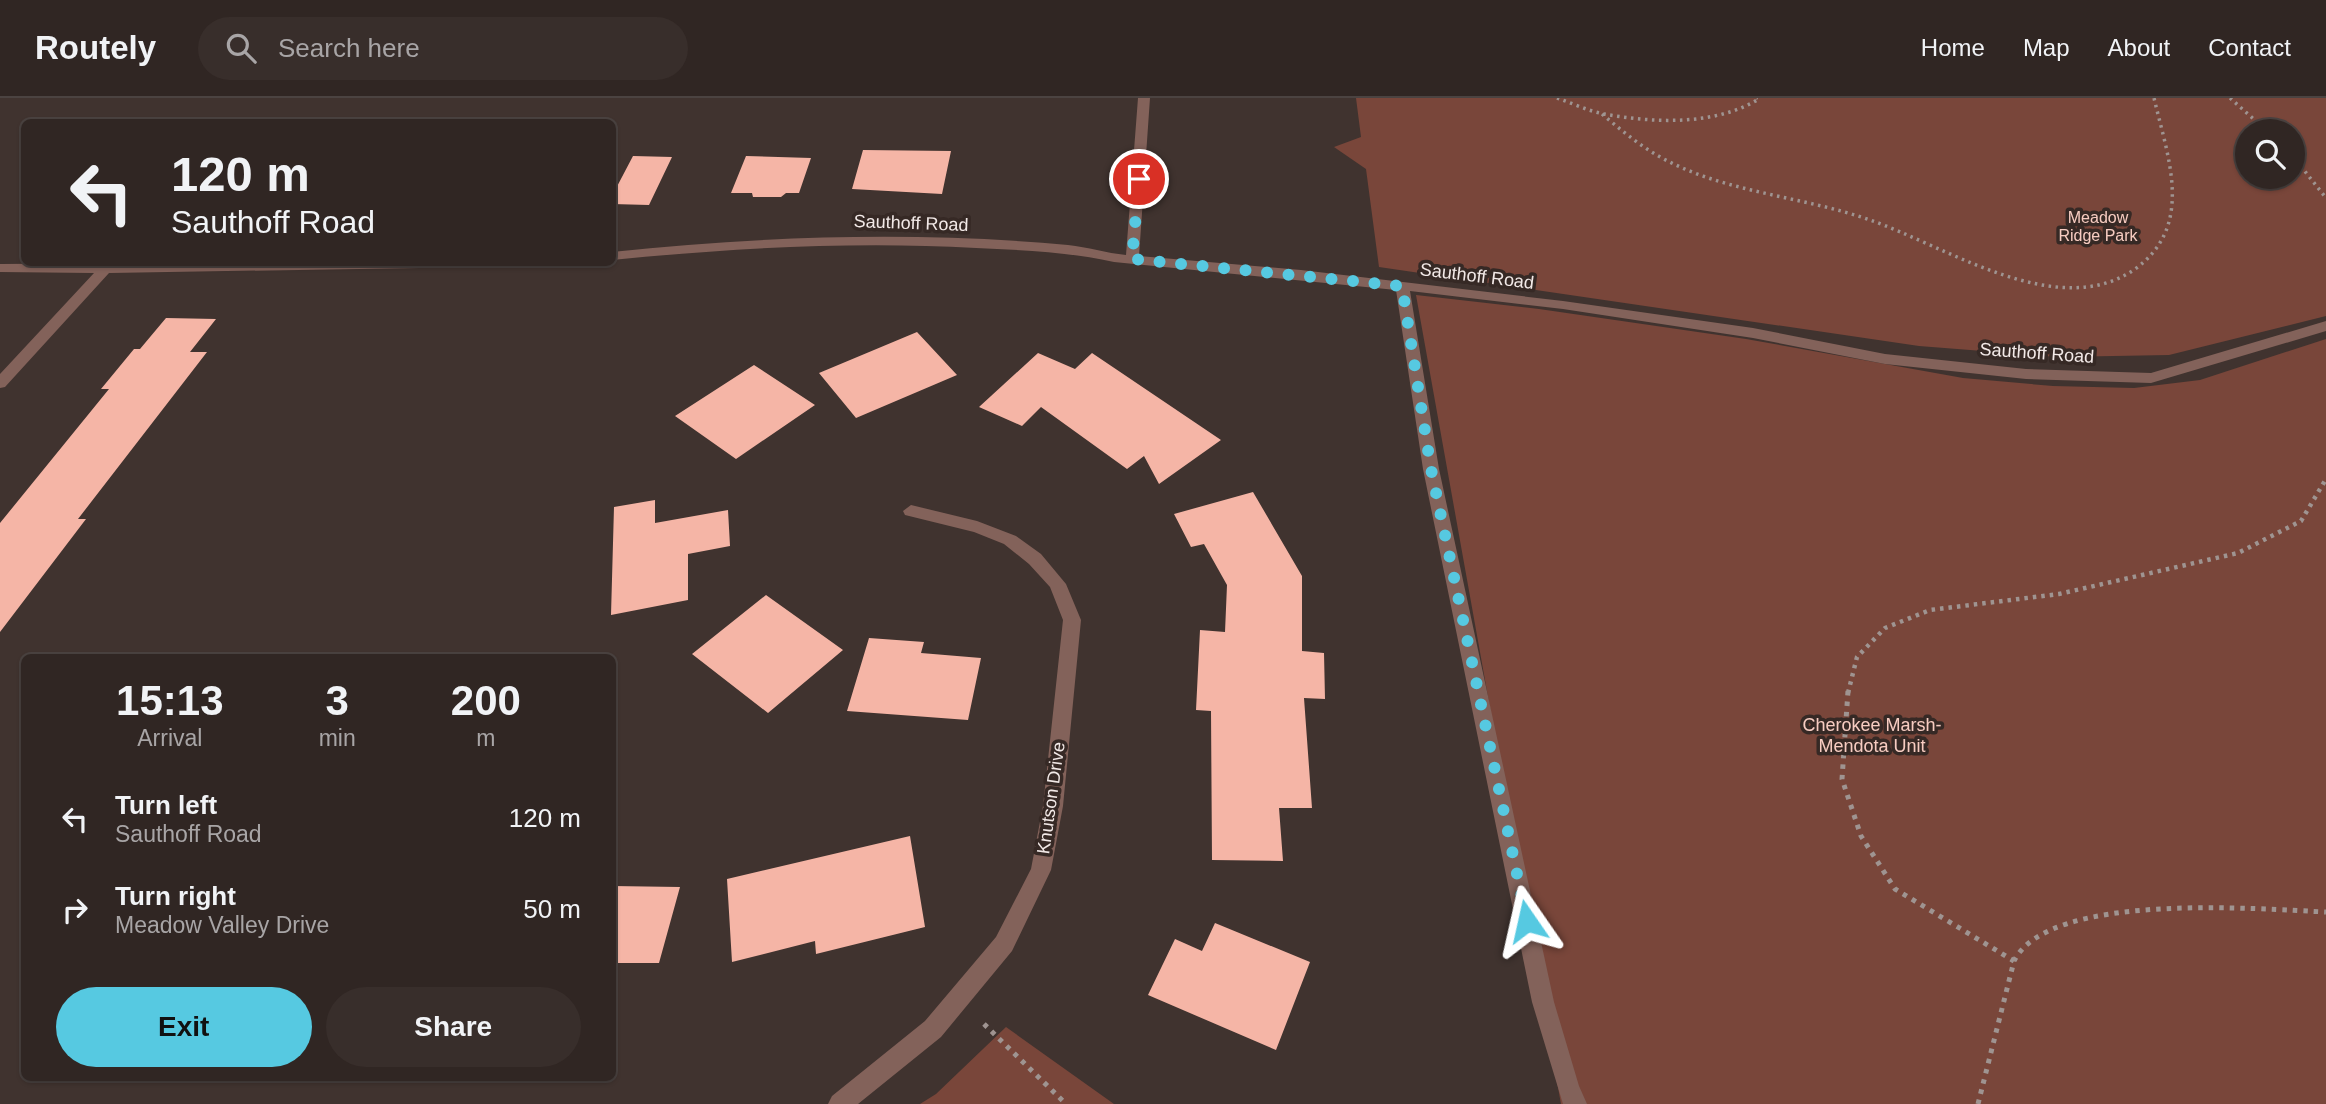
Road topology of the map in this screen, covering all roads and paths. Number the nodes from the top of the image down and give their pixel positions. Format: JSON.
{"nodes":[{"id":1,"x":1144,"y":98,"type":"edge"},
{"id":2,"x":1558,"y":98,"type":"edge"},
{"id":3,"x":1757,"y":98,"type":"edge"},
{"id":4,"x":2154,"y":98,"type":"edge"},
{"id":5,"x":2224,"y":98,"type":"edge"},
{"id":6,"x":2231,"y":98,"type":"edge"},
{"id":7,"x":1602,"y":114,"type":"junction"},
{"id":8,"x":2254,"y":119,"type":"edge"},
{"id":9,"x":2305,"y":171,"type":"edge"},
{"id":10,"x":2326,"y":198,"type":"edge"},
{"id":11,"x":616,"y":256,"type":"edge"},
{"id":12,"x":1132,"y":259,"type":"junction"},
{"id":13,"x":320,"y":266,"type":"edge"},
{"id":14,"x":0,"y":268,"type":"edge"},
{"id":15,"x":104,"y":270,"type":"junction"},
{"id":16,"x":1402,"y":286,"type":"junction"},
{"id":17,"x":2326,"y":326,"type":"edge"},
{"id":18,"x":0,"y":383,"type":"edge"},
{"id":19,"x":2326,"y":479,"type":"edge"},
{"id":20,"x":911,"y":511,"type":"dead end"},
{"id":21,"x":2326,"y":912,"type":"edge"},
{"id":22,"x":2014,"y":961,"type":"junction"},
{"id":23,"x":958,"y":999,"type":"junction"},
{"id":24,"x":840,"y":1104,"type":"edge"},
{"id":25,"x":1066,"y":1104,"type":"edge"},
{"id":26,"x":1575,"y":1104,"type":"edge"},
{"id":27,"x":1978,"y":1104,"type":"edge"}],
"edges":[{"from":1,"to":12,"type":"street"},
{"from":2,"to":7,"type":"path"},
{"from":3,"to":7,"type":"path"},
{"from":4,"to":7,"type":"path"},
{"from":5,"to":6,"type":"path"},
{"from":6,"to":8,"type":"path"},
{"from":9,"to":10,"type":"path"},
{"from":11,"to":12,"type":"street","name":"Sauthoff Road"},
{"from":12,"to":16,"type":"street","name":"Sauthoff Road"},
{"from":13,"to":15,"type":"street"},
{"from":14,"to":15,"type":"street"},
{"from":15,"to":18,"type":"street"},
{"from":16,"to":17,"type":"street","name":"Sauthoff Road"},
{"from":16,"to":26,"type":"street"},
{"from":19,"to":22,"type":"path"},
{"from":20,"to":23,"type":"street","name":"Knutson Drive"},
{"from":21,"to":22,"type":"path"},
{"from":22,"to":27,"type":"path"},
{"from":23,"to":24,"type":"street","name":"Knutson Drive"},
{"from":23,"to":25,"type":"path"}]}
